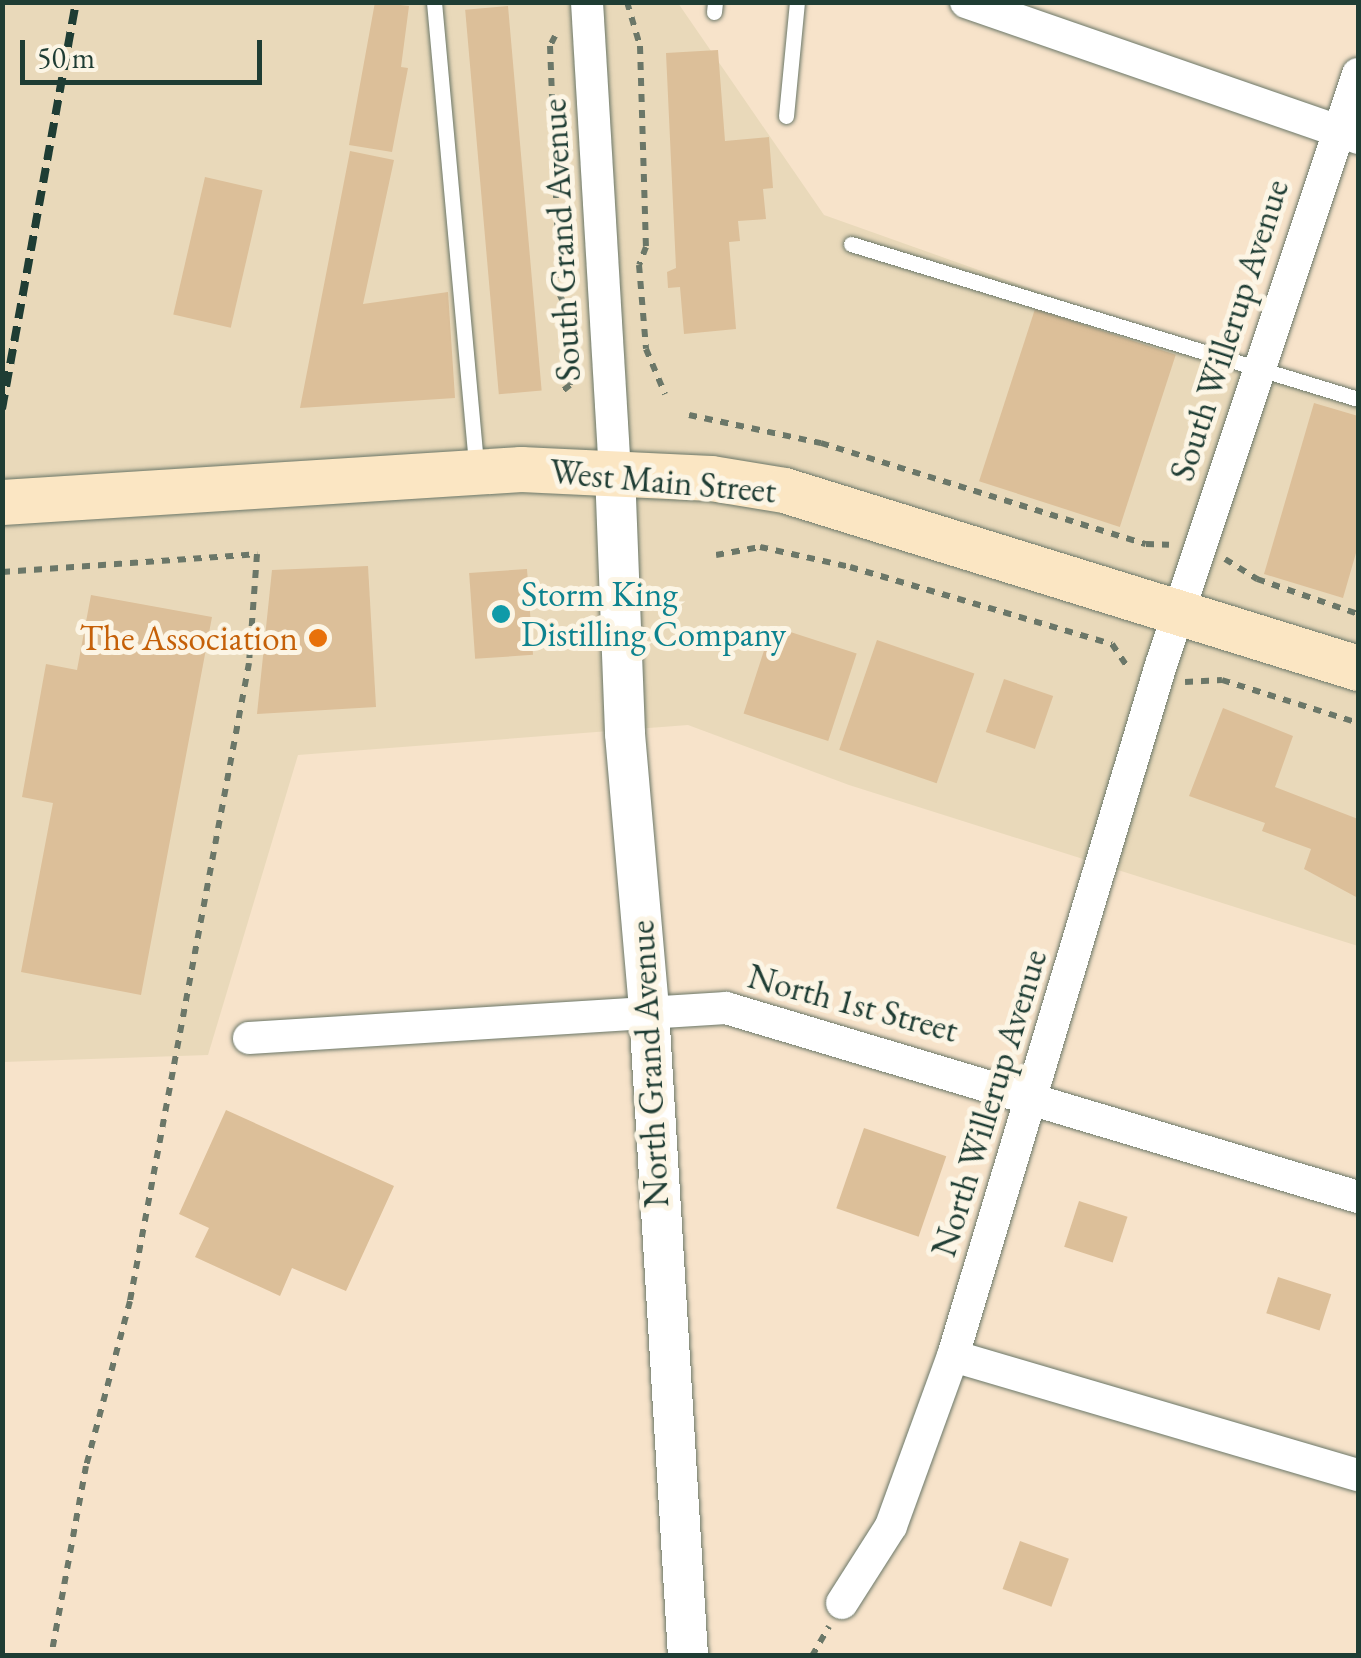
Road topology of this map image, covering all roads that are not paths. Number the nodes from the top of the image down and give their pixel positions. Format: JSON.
{"nodes":[{"id":1,"x":434,"y":2,"type":"edge"},
{"id":2,"x":587,"y":2,"type":"edge"},
{"id":3,"x":796,"y":2,"type":"edge"},
{"id":4,"x":966,"y":2,"type":"edge"},
{"id":5,"x":1358,"y":74,"type":"edge"},
{"id":6,"x":786,"y":116,"type":"dead end"},
{"id":7,"x":1348,"y":134,"type":"edge"},
{"id":8,"x":850,"y":244,"type":"dead end"},
{"id":9,"x":1257,"y":368,"type":"junction"},
{"id":10,"x":1358,"y":399,"type":"edge"},
{"id":11,"x":477,"y":470,"type":"junction"},
{"id":12,"x":614,"y":472,"type":"junction"},
{"id":13,"x":2,"y":502,"type":"edge"},
{"id":14,"x":1179,"y":612,"type":"junction"},
{"id":15,"x":1358,"y":668,"type":"edge"},
{"id":16,"x":649,"y":1011,"type":"junction"},
{"id":17,"x":249,"y":1038,"type":"dead end"},
{"id":18,"x":1034,"y":1096,"type":"junction"},
{"id":19,"x":1358,"y":1197,"type":"edge"},
{"id":20,"x":953,"y":1356,"type":"junction"},
{"id":21,"x":1358,"y":1475,"type":"edge"},
{"id":22,"x":842,"y":1603,"type":"dead end"},
{"id":23,"x":688,"y":1656,"type":"edge"}],
"edges":[{"from":1,"to":11,"type":"lane"},
{"from":2,"to":12,"type":"street","name":"South Grand Avenue"},
{"from":3,"to":6,"type":"lane"},
{"from":4,"to":7,"type":"street"},
{"from":5,"to":7,"type":"street","name":"South Willerup Avenue"},
{"from":7,"to":9,"type":"street","name":"South Willerup Avenue"},
{"from":8,"to":9,"type":"lane"},
{"from":9,"to":10,"type":"lane"},
{"from":9,"to":14,"type":"street","name":"South Willerup Avenue"},
{"from":11,"to":12,"type":"main road","name":"West Main Street"},
{"from":11,"to":13,"type":"main road","name":"West Main Street"},
{"from":12,"to":14,"type":"main road","name":"West Main Street"},
{"from":12,"to":16,"type":"street","name":"North Grand Avenue"},
{"from":14,"to":15,"type":"main road","name":"West Main Street"},
{"from":14,"to":18,"type":"street","name":"North Willerup Avenue"},
{"from":16,"to":17,"type":"street","name":"North 1st Street"},
{"from":16,"to":18,"type":"street","name":"North 1st Street"},
{"from":16,"to":23,"type":"street","name":"North Grand Avenue"},
{"from":18,"to":19,"type":"street","name":"North 1st Street"},
{"from":18,"to":20,"type":"street","name":"North Willerup Avenue"},
{"from":20,"to":21,"type":"street"},
{"from":20,"to":22,"type":"street","name":"North Willerup Avenue"}]}
